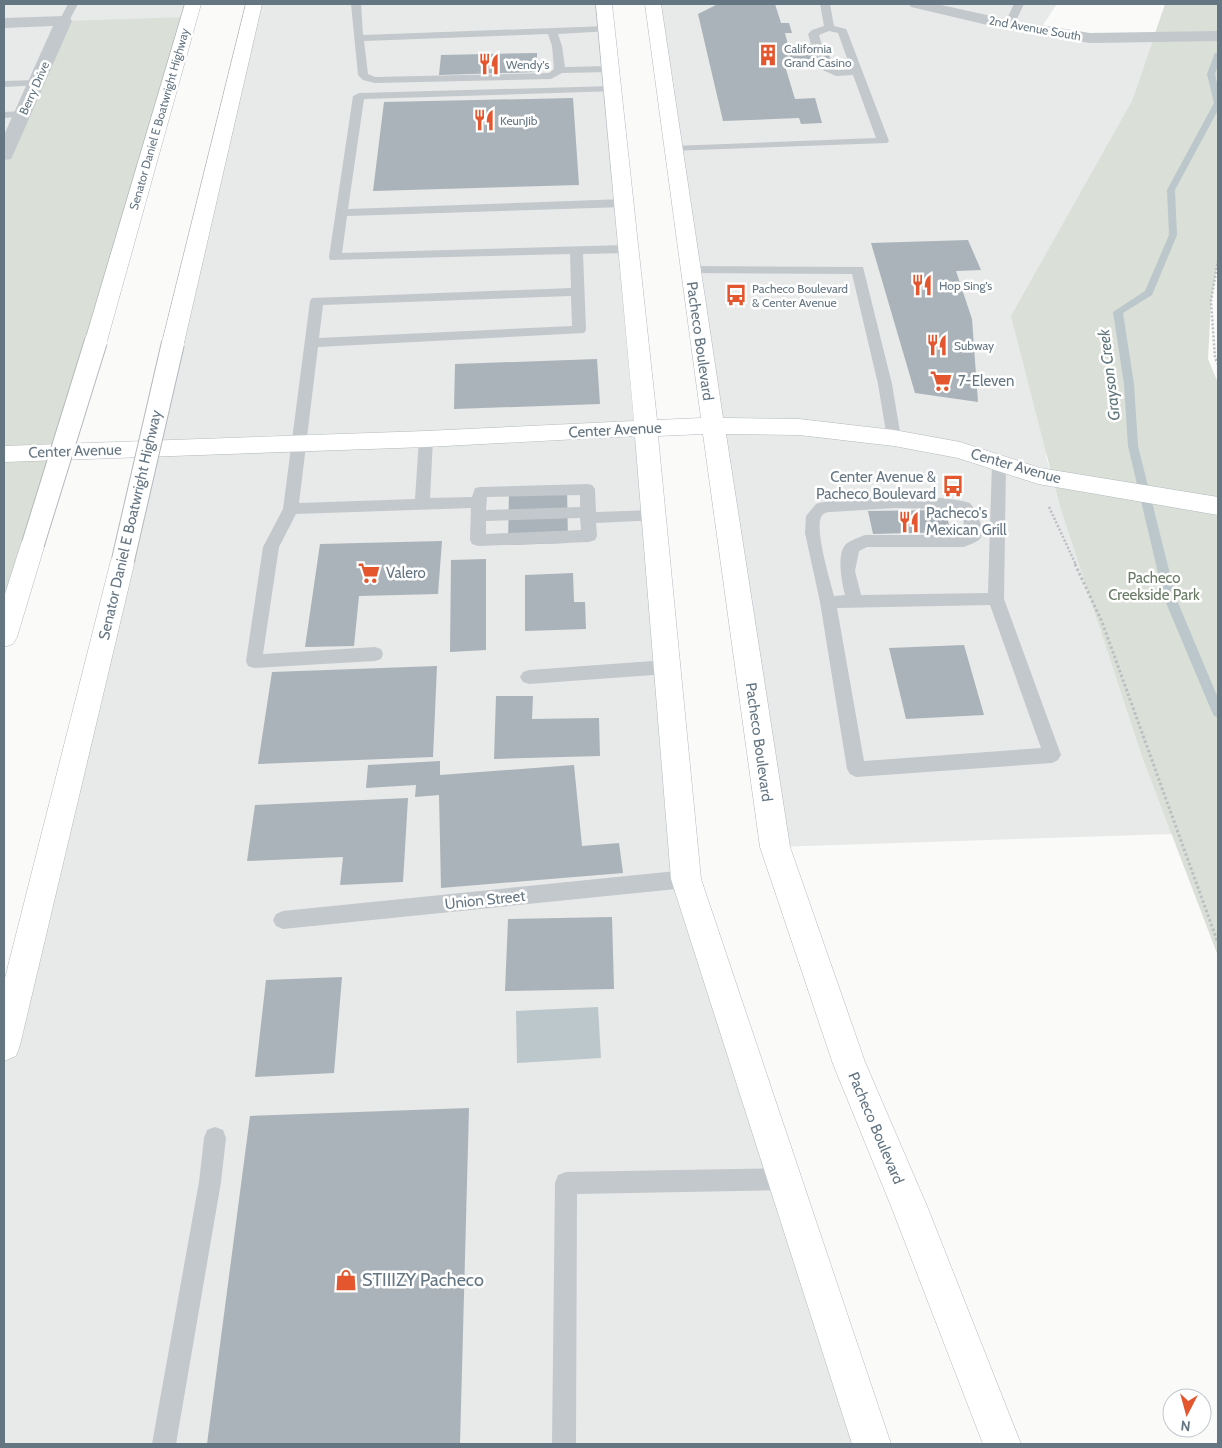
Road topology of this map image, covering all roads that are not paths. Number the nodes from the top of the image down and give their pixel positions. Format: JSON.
{"nodes":[{"id":1,"x":73,"y":4,"type":"edge"},
{"id":2,"x":192,"y":4,"type":"edge"},
{"id":3,"x":254,"y":4,"type":"edge"},
{"id":4,"x":356,"y":4,"type":"edge"},
{"id":5,"x":604,"y":4,"type":"edge"},
{"id":6,"x":653,"y":4,"type":"edge"},
{"id":7,"x":825,"y":4,"type":"edge"},
{"id":8,"x":917,"y":4,"type":"edge"},
{"id":9,"x":1019,"y":4,"type":"edge"},
{"id":10,"x":64,"y":21,"type":"junction"},
{"id":11,"x":4,"y":23,"type":"edge"},
{"id":12,"x":1009,"y":25,"type":"junction"},
{"id":13,"x":829,"y":28,"type":"junction"},
{"id":14,"x":607,"y":29,"type":"junction"},
{"id":15,"x":552,"y":31,"type":"junction"},
{"id":16,"x":1218,"y":36,"type":"edge"},
{"id":17,"x":358,"y":38,"type":"junction"},
{"id":18,"x":611,"y":69,"type":"junction"},
{"id":19,"x":560,"y":70,"type":"junction"},
{"id":20,"x":858,"y":72,"type":"junction"},
{"id":21,"x":36,"y":83,"type":"junction"},
{"id":22,"x":4,"y":84,"type":"edge"},
{"id":23,"x":613,"y":89,"type":"junction"},
{"id":24,"x":22,"y":114,"type":"junction"},
{"id":25,"x":4,"y":115,"type":"edge"},
{"id":26,"x":672,"y":148,"type":"junction"},
{"id":27,"x":4,"y":155,"type":"edge"},
{"id":28,"x":624,"y":203,"type":"junction"},
{"id":29,"x":341,"y":213,"type":"junction"},
{"id":30,"x":628,"y":249,"type":"junction"},
{"id":31,"x":576,"y":250,"type":"junction"},
{"id":32,"x":690,"y":270,"type":"junction"},
{"id":33,"x":577,"y":292,"type":"junction"},
{"id":34,"x":312,"y":343,"type":"junction"},
{"id":35,"x":712,"y":426,"type":"junction"},
{"id":36,"x":646,"y":428,"type":"junction"},
{"id":37,"x":894,"y":438,"type":"junction"},
{"id":38,"x":426,"y":439,"type":"junction"},
{"id":39,"x":299,"y":442,"type":"junction"},
{"id":40,"x":4,"y":454,"type":"edge"},
{"id":41,"x":999,"y":463,"type":"junction"},
{"id":42,"x":422,"y":504,"type":"junction"},
{"id":43,"x":1218,"y":506,"type":"edge"},
{"id":44,"x":291,"y":509,"type":"junction"},
{"id":45,"x":479,"y":509,"type":"junction"},
{"id":46,"x":588,"y":515,"type":"junction"},
{"id":47,"x":653,"y":516,"type":"junction"},
{"id":48,"x":964,"y":541,"type":"junction"},
{"id":49,"x":997,"y":543,"type":"junction"},
{"id":50,"x":996,"y":599,"type":"junction"},
{"id":51,"x":854,"y":601,"type":"junction"},
{"id":52,"x":828,"y":602,"type":"junction"},
{"id":53,"x":4,"y":637,"type":"edge"},
{"id":54,"x":375,"y":654,"type":"dead end"},
{"id":55,"x":667,"y":666,"type":"junction"},
{"id":56,"x":529,"y":677,"type":"dead end"},
{"id":57,"x":686,"y":879,"type":"junction"},
{"id":58,"x":283,"y":920,"type":"dead end"},
{"id":59,"x":4,"y":1045,"type":"edge"},
{"id":60,"x":214,"y":1138,"type":"dead end"},
{"id":61,"x":785,"y":1179,"type":"junction"},
{"id":62,"x":164,"y":1444,"type":"edge"},
{"id":63,"x":564,"y":1444,"type":"edge"},
{"id":64,"x":872,"y":1444,"type":"edge"},
{"id":65,"x":1002,"y":1444,"type":"edge"}],
"edges":[{"from":1,"to":10,"type":"lane"},
{"from":2,"to":53,"type":"main road","name":"Senator Daniel E Boatwright Highway","bridge":true},
{"from":3,"to":59,"type":"main road","name":"Senator Daniel E Boatwright Highway","bridge":true},
{"from":4,"to":17,"type":"lane"},
{"from":5,"to":14,"type":"main road"},
{"from":6,"to":26,"type":"main road","name":"Pacheco Boulevard"},
{"from":7,"to":13,"type":"lane"},
{"from":8,"to":12,"type":"street","name":"2nd Avenue South"},
{"from":9,"to":12,"type":"lane"},
{"from":10,"to":11,"type":"street"},
{"from":10,"to":21,"type":"street","name":"Berry Drive"},
{"from":12,"to":16,"type":"street","name":"2nd Avenue South"},
{"from":13,"to":20,"type":"lane"},
{"from":13,"to":20,"type":"lane"},
{"from":14,"to":15,"type":"lane"},
{"from":14,"to":18,"type":"main road"},
{"from":15,"to":17,"type":"lane"},
{"from":15,"to":19,"type":"lane"},
{"from":17,"to":19,"type":"lane"},
{"from":18,"to":19,"type":"lane"},
{"from":18,"to":23,"type":"main road"},
{"from":20,"to":26,"type":"lane"},
{"from":21,"to":22,"type":"lane"},
{"from":21,"to":24,"type":"street","name":"Berry Drive"},
{"from":23,"to":28,"type":"main road"},
{"from":23,"to":29,"type":"lane"},
{"from":24,"to":25,"type":"lane"},
{"from":24,"to":27,"type":"street","name":"Berry Drive"},
{"from":26,"to":32,"type":"main road","name":"Pacheco Boulevard"},
{"from":28,"to":29,"type":"lane"},
{"from":28,"to":30,"type":"main road"},
{"from":29,"to":31,"type":"lane"},
{"from":30,"to":31,"type":"lane"},
{"from":30,"to":36,"type":"main road"},
{"from":31,"to":33,"type":"lane"},
{"from":32,"to":35,"type":"main road","name":"Pacheco Boulevard"},
{"from":32,"to":37,"type":"lane"},
{"from":33,"to":34,"type":"lane"},
{"from":33,"to":34,"type":"lane"},
{"from":34,"to":39,"type":"lane"},
{"from":35,"to":36,"type":"main road","name":"Center Avenue"},
{"from":35,"to":37,"type":"main road","name":"Center Avenue"},
{"from":35,"to":65,"type":"main road","name":"Pacheco Boulevard"},
{"from":36,"to":38,"type":"main road","name":"Center Avenue"},
{"from":36,"to":47,"type":"main road"},
{"from":37,"to":41,"type":"main road","name":"Center Avenue"},
{"from":38,"to":39,"type":"main road","name":"Center Avenue"},
{"from":38,"to":42,"type":"lane"},
{"from":39,"to":40,"type":"main road","name":"Center Avenue"},
{"from":39,"to":44,"type":"lane"},
{"from":41,"to":43,"type":"main road","name":"Center Avenue"},
{"from":41,"to":49,"type":"lane"},
{"from":42,"to":44,"type":"lane"},
{"from":42,"to":45,"type":"lane"},
{"from":44,"to":54,"type":"lane"},
{"from":45,"to":46,"type":"lane"},
{"from":45,"to":46,"type":"lane"},
{"from":45,"to":46,"type":"lane"},
{"from":46,"to":47,"type":"lane"},
{"from":47,"to":55,"type":"main road"},
{"from":48,"to":49,"type":"lane"},
{"from":48,"to":51,"type":"lane"},
{"from":48,"to":52,"type":"lane"},
{"from":49,"to":50,"type":"lane"},
{"from":50,"to":51,"type":"lane"},
{"from":50,"to":52,"type":"lane"},
{"from":51,"to":52,"type":"lane"},
{"from":55,"to":56,"type":"lane"},
{"from":55,"to":57,"type":"main road"},
{"from":57,"to":58,"type":"lane","name":"Union Street"},
{"from":57,"to":61,"type":"main road"},
{"from":60,"to":62,"type":"lane"},
{"from":61,"to":63,"type":"lane"},
{"from":61,"to":64,"type":"main road"}]}
